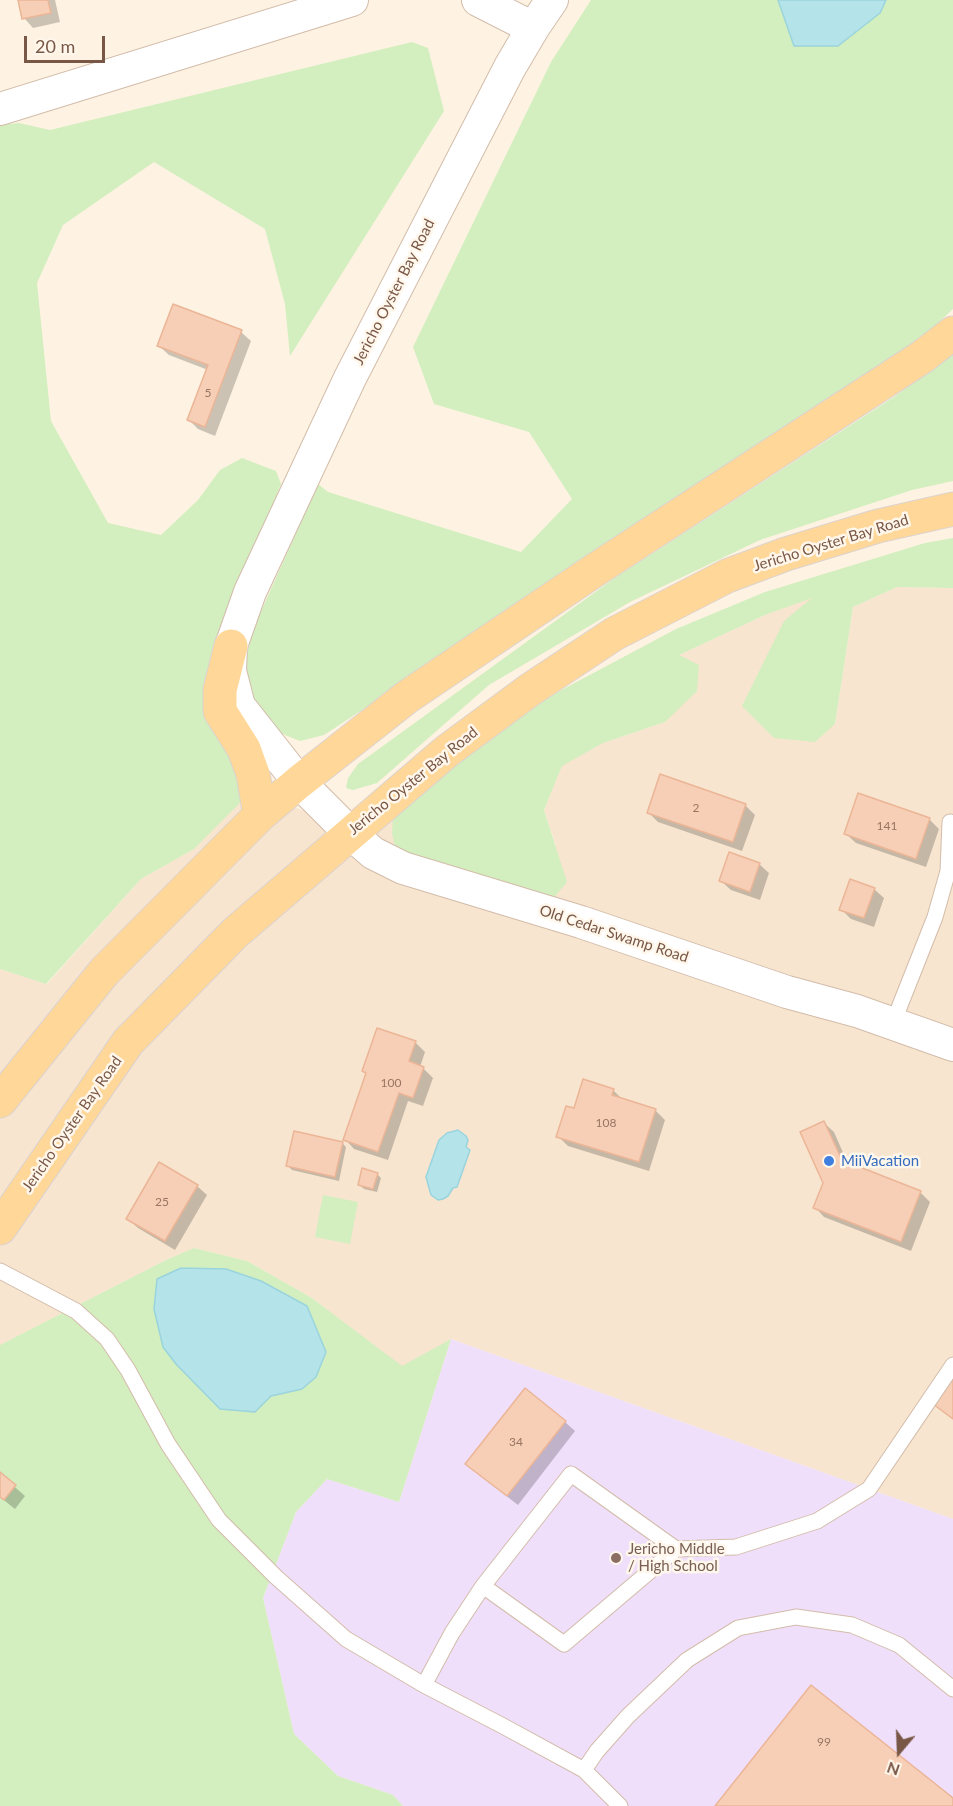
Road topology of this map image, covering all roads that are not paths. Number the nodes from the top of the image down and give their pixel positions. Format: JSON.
{"nodes":[{"id":1,"x":352,"y":0,"type":"edge"},
{"id":2,"x":478,"y":0,"type":"edge"},
{"id":3,"x":552,"y":0,"type":"edge"},
{"id":4,"x":532,"y":28,"type":"junction"},
{"id":5,"x":0,"y":109,"type":"edge"},
{"id":6,"x":953,"y":333,"type":"edge"},
{"id":7,"x":953,"y":509,"type":"edge"},
{"id":8,"x":231,"y":646,"type":"junction"},
{"id":9,"x":299,"y":782,"type":"junction"},
{"id":10,"x":260,"y":815,"type":"junction"},
{"id":11,"x":950,"y":822,"type":"dead end"},
{"id":12,"x":350,"y":833,"type":"junction"},
{"id":13,"x":893,"y":1023,"type":"junction"},
{"id":14,"x":953,"y":1044,"type":"edge"},
{"id":15,"x":0,"y":1101,"type":"edge"},
{"id":16,"x":0,"y":1228,"type":"edge"},
{"id":17,"x":0,"y":1271,"type":"edge"},
{"id":18,"x":953,"y":1365,"type":"edge"},
{"id":19,"x":676,"y":1549,"type":"junction"},
{"id":20,"x":483,"y":1586,"type":"junction"},
{"id":21,"x":424,"y":1685,"type":"junction"},
{"id":22,"x":953,"y":1689,"type":"edge"},
{"id":23,"x":584,"y":1770,"type":"junction"},
{"id":24,"x":620,"y":1806,"type":"edge"}],
"edges":[{"from":1,"to":5,"type":"street"},
{"from":2,"to":4,"type":"street"},
{"from":3,"to":4,"type":"street","name":"Jericho Oyster Bay Road"},
{"from":4,"to":8,"type":"street","name":"Jericho Oyster Bay Road"},
{"from":6,"to":9,"type":"main road"},
{"from":7,"to":12,"type":"main road","name":"Jericho Oyster Bay Road"},
{"from":8,"to":9,"type":"street","name":"Jericho Oyster Bay Road"},
{"from":8,"to":10,"type":"main road"},
{"from":9,"to":10,"type":"main road"},
{"from":9,"to":12,"type":"street","name":"Old Cedar Swamp Road"},
{"from":10,"to":15,"type":"main road"},
{"from":11,"to":13,"type":"lane"},
{"from":12,"to":13,"type":"street","name":"Old Cedar Swamp Road"},
{"from":12,"to":16,"type":"main road","name":"Jericho Oyster Bay Road"},
{"from":13,"to":14,"type":"street","name":"Old Cedar Swamp Road"},
{"from":17,"to":21,"type":"lane"},
{"from":18,"to":19,"type":"lane"},
{"from":19,"to":20,"type":"lane"},
{"from":19,"to":20,"type":"lane"},
{"from":20,"to":21,"type":"lane"},
{"from":21,"to":23,"type":"lane"},
{"from":22,"to":23,"type":"lane"},
{"from":23,"to":24,"type":"lane"}]}
